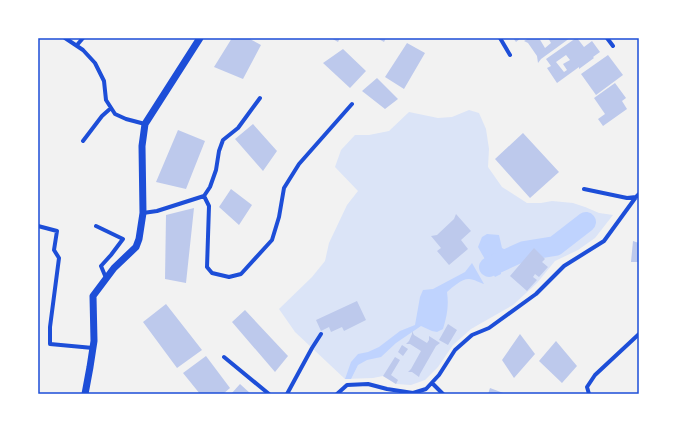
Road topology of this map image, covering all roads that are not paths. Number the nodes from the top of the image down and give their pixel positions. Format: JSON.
{"nodes":[{"id":1,"x":65,"y":38,"type":"edge"},
{"id":2,"x":83,"y":38,"type":"edge"},
{"id":3,"x":200,"y":38,"type":"edge"},
{"id":4,"x":500,"y":38,"type":"edge"},
{"id":5,"x":607,"y":38,"type":"edge"},
{"id":6,"x":76,"y":46,"type":"junction"},
{"id":7,"x":612,"y":46,"type":"dead end"},
{"id":8,"x":510,"y":55,"type":"dead end"},
{"id":9,"x":260,"y":98,"type":"dead end"},
{"id":10,"x":352,"y":104,"type":"dead end"},
{"id":11,"x":111,"y":108,"type":"junction"},
{"id":12,"x":144,"y":124,"type":"junction"},
{"id":13,"x":83,"y":141,"type":"dead end"},
{"id":14,"x":584,"y":188,"type":"dead end"},
{"id":15,"x":204,"y":196,"type":"junction"},
{"id":16,"x":638,"y":196,"type":"edge"},
{"id":17,"x":143,"y":213,"type":"junction"},
{"id":18,"x":38,"y":226,"type":"edge"},
{"id":19,"x":96,"y":226,"type":"dead end"},
{"id":20,"x":106,"y":278,"type":"junction"},
{"id":21,"x":321,"y":334,"type":"dead end"},
{"id":22,"x":639,"y":334,"type":"edge"},
{"id":23,"x":93,"y":348,"type":"junction"},
{"id":24,"x":224,"y":357,"type":"dead end"},
{"id":25,"x":432,"y":383,"type":"junction"},
{"id":26,"x":85,"y":394,"type":"edge"},
{"id":27,"x":269,"y":394,"type":"edge"},
{"id":28,"x":287,"y":394,"type":"edge"},
{"id":29,"x":337,"y":394,"type":"edge"},
{"id":30,"x":443,"y":394,"type":"edge"},
{"id":31,"x":589,"y":394,"type":"edge"}],
"edges":[{"from":1,"to":6,"type":"street"},
{"from":2,"to":6,"type":"street"},
{"from":3,"to":12,"type":"street"},
{"from":4,"to":8,"type":"street"},
{"from":5,"to":7,"type":"street"},
{"from":6,"to":11,"type":"street"},
{"from":9,"to":15,"type":"street"},
{"from":10,"to":15,"type":"street"},
{"from":11,"to":12,"type":"street"},
{"from":11,"to":13,"type":"street"},
{"from":12,"to":17,"type":"street"},
{"from":14,"to":16,"type":"street"},
{"from":15,"to":17,"type":"street"},
{"from":16,"to":25,"type":"street"},
{"from":17,"to":20,"type":"street"},
{"from":18,"to":23,"type":"street"},
{"from":19,"to":20,"type":"street"},
{"from":20,"to":23,"type":"street"},
{"from":21,"to":28,"type":"street"},
{"from":22,"to":31,"type":"street"},
{"from":23,"to":26,"type":"street"},
{"from":24,"to":27,"type":"street"},
{"from":25,"to":29,"type":"street"},
{"from":25,"to":30,"type":"street"}]}
